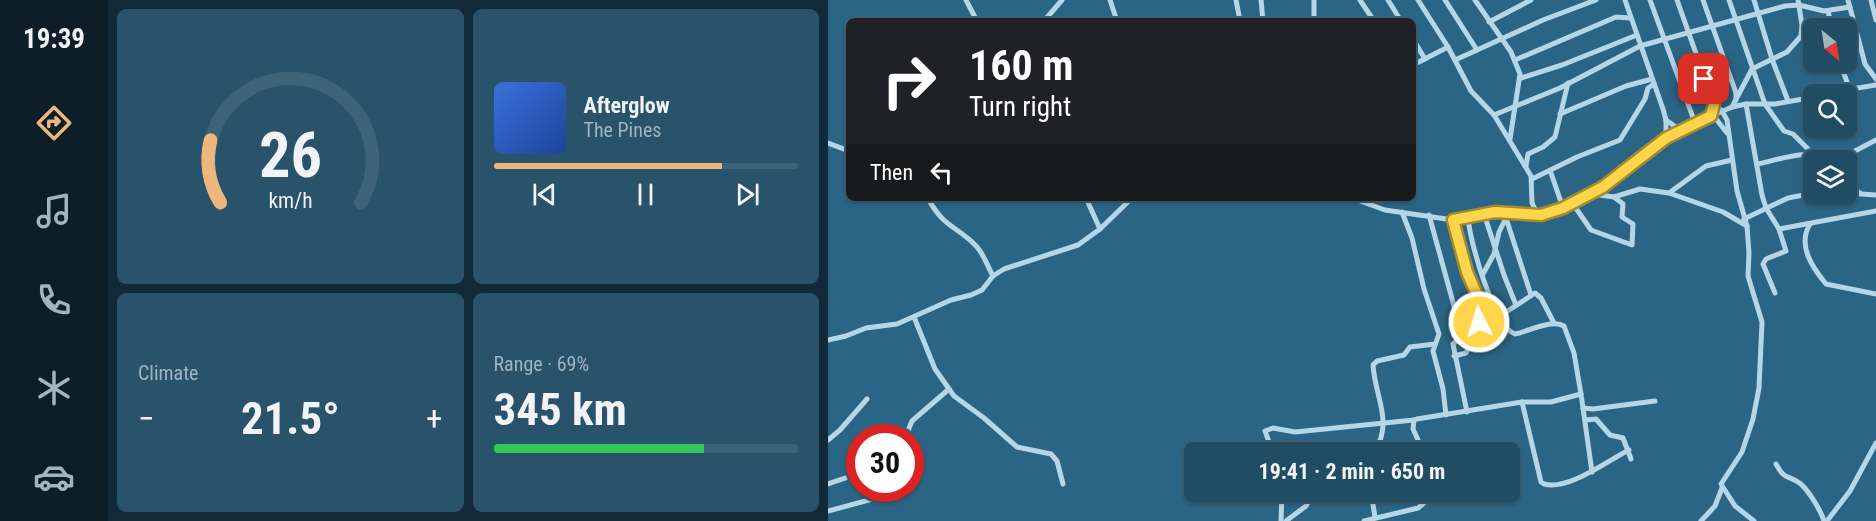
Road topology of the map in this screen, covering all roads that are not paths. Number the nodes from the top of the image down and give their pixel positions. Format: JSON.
{"nodes":[{"id":1,"x":974,"y":0,"type":"edge"},
{"id":2,"x":1062,"y":0,"type":"edge"},
{"id":3,"x":1110,"y":0,"type":"edge"},
{"id":4,"x":1236,"y":0,"type":"edge"},
{"id":5,"x":1261,"y":0,"type":"edge"},
{"id":6,"x":1314,"y":0,"type":"edge"},
{"id":7,"x":1360,"y":0,"type":"edge"},
{"id":8,"x":1388,"y":0,"type":"edge"},
{"id":9,"x":1418,"y":0,"type":"edge"},
{"id":10,"x":1445,"y":0,"type":"edge"},
{"id":11,"x":1475,"y":0,"type":"edge"},
{"id":12,"x":1531,"y":0,"type":"edge"},
{"id":13,"x":1596,"y":0,"type":"edge"},
{"id":14,"x":1624,"y":0,"type":"edge"},
{"id":15,"x":1650,"y":0,"type":"edge"},
{"id":16,"x":1677,"y":0,"type":"edge"},
{"id":17,"x":1703,"y":0,"type":"edge"},
{"id":18,"x":1729,"y":0,"type":"edge"},
{"id":19,"x":1754,"y":0,"type":"edge"},
{"id":20,"x":1848,"y":0,"type":"edge"},
{"id":21,"x":1871,"y":0,"type":"edge"},
{"id":22,"x":967,"y":2,"type":"edge"},
{"id":23,"x":1518,"y":3,"type":"edge"},
{"id":24,"x":1799,"y":3,"type":"edge"},
{"id":25,"x":1850,"y":7,"type":"junction"},
{"id":26,"x":1828,"y":11,"type":"junction"},
{"id":27,"x":1758,"y":12,"type":"junction"},
{"id":28,"x":1735,"y":17,"type":"junction"},
{"id":29,"x":975,"y":18,"type":"edge"},
{"id":30,"x":1047,"y":18,"type":"edge"},
{"id":31,"x":1116,"y":18,"type":"edge"},
{"id":32,"x":1239,"y":18,"type":"edge"},
{"id":33,"x":1263,"y":18,"type":"edge"},
{"id":34,"x":1314,"y":18,"type":"edge"},
{"id":35,"x":1372,"y":18,"type":"edge"},
{"id":36,"x":1399,"y":18,"type":"edge"},
{"id":37,"x":1630,"y":18,"type":"junction"},
{"id":38,"x":1830,"y":18,"type":"edge"},
{"id":39,"x":1876,"y":20,"type":"edge"},
{"id":40,"x":1489,"y":22,"type":"junction"},
{"id":41,"x":1710,"y":25,"type":"junction"},
{"id":42,"x":1687,"y":31,"type":"junction"},
{"id":43,"x":1637,"y":34,"type":"junction"},
{"id":44,"x":1663,"y":38,"type":"junction"},
{"id":45,"x":1503,"y":40,"type":"junction"},
{"id":46,"x":1416,"y":44,"type":"edge"},
{"id":47,"x":1640,"y":46,"type":"junction"},
{"id":48,"x":1448,"y":47,"type":"junction"},
{"id":49,"x":1477,"y":50,"type":"junction"},
{"id":50,"x":1425,"y":59,"type":"junction"},
{"id":51,"x":1772,"y":59,"type":"junction"},
{"id":52,"x":1455,"y":60,"type":"junction"},
{"id":53,"x":1515,"y":60,"type":"junction"},
{"id":54,"x":1416,"y":64,"type":"edge"},
{"id":55,"x":1752,"y":69,"type":"junction"},
{"id":56,"x":1521,"y":78,"type":"junction"},
{"id":57,"x":1876,"y":79,"type":"edge"},
{"id":58,"x":1653,"y":82,"type":"junction"},
{"id":59,"x":1568,"y":83,"type":"junction"},
{"id":60,"x":1876,"y":84,"type":"edge"},
{"id":61,"x":1857,"y":87,"type":"edge"},
{"id":62,"x":1803,"y":99,"type":"edge"},
{"id":63,"x":1788,"y":101,"type":"junction"},
{"id":64,"x":1714,"y":104,"type":"junction"},
{"id":65,"x":1734,"y":104,"type":"junction"},
{"id":66,"x":1746,"y":104,"type":"junction"},
{"id":67,"x":1765,"y":104,"type":"junction"},
{"id":68,"x":1515,"y":107,"type":"junction"},
{"id":69,"x":1722,"y":111,"type":"junction"},
{"id":70,"x":1560,"y":114,"type":"junction"},
{"id":71,"x":1494,"y":115,"type":"junction"},
{"id":72,"x":1712,"y":116,"type":"junction"},
{"id":73,"x":1666,"y":120,"type":"junction"},
{"id":74,"x":1695,"y":123,"type":"junction"},
{"id":75,"x":1680,"y":130,"type":"junction"},
{"id":76,"x":1728,"y":134,"type":"junction"},
{"id":77,"x":1666,"y":138,"type":"junction"},
{"id":78,"x":1510,"y":139,"type":"junction"},
{"id":79,"x":1876,"y":140,"type":"edge"},
{"id":80,"x":828,"y":143,"type":"edge"},
{"id":81,"x":846,"y":150,"type":"edge"},
{"id":82,"x":1809,"y":150,"type":"edge"},
{"id":83,"x":1857,"y":150,"type":"edge"},
{"id":84,"x":1803,"y":156,"type":"edge"},
{"id":85,"x":1732,"y":160,"type":"junction"},
{"id":86,"x":1757,"y":164,"type":"junction"},
{"id":87,"x":1526,"y":166,"type":"junction"},
{"id":88,"x":1550,"y":170,"type":"junction"},
{"id":89,"x":1532,"y":179,"type":"junction"},
{"id":90,"x":1857,"y":191,"type":"edge"},
{"id":91,"x":1669,"y":193,"type":"junction"},
{"id":92,"x":1860,"y":193,"type":"joint"},
{"id":93,"x":1592,"y":194,"type":"junction"},
{"id":94,"x":1803,"y":194,"type":"edge"},
{"id":95,"x":1876,"y":195,"type":"edge"},
{"id":96,"x":1614,"y":198,"type":"junction"},
{"id":97,"x":930,"y":201,"type":"edge"},
{"id":98,"x":1087,"y":201,"type":"edge"},
{"id":99,"x":1129,"y":201,"type":"edge"},
{"id":100,"x":1360,"y":201,"type":"edge"},
{"id":101,"x":1573,"y":204,"type":"junction"},
{"id":102,"x":1563,"y":208,"type":"junction"},
{"id":103,"x":1766,"y":208,"type":"junction"},
{"id":104,"x":1876,"y":211,"type":"edge"},
{"id":105,"x":1402,"y":212,"type":"junction"},
{"id":106,"x":1484,"y":214,"type":"junction"},
{"id":107,"x":1538,"y":214,"type":"junction"},
{"id":108,"x":1429,"y":215,"type":"junction"},
{"id":109,"x":1505,"y":215,"type":"junction"},
{"id":110,"x":1468,"y":217,"type":"junction"},
{"id":111,"x":1744,"y":219,"type":"junction"},
{"id":112,"x":1453,"y":220,"type":"junction"},
{"id":113,"x":1810,"y":224,"type":"junction"},
{"id":114,"x":1747,"y":226,"type":"junction"},
{"id":115,"x":1100,"y":229,"type":"junction"},
{"id":116,"x":1779,"y":229,"type":"junction"},
{"id":117,"x":1496,"y":250,"type":"junction"},
{"id":118,"x":1483,"y":274,"type":"junction"},
{"id":119,"x":993,"y":276,"type":"junction"},
{"id":120,"x":1775,"y":293,"type":"dead end"},
{"id":121,"x":1876,"y":294,"type":"edge"},
{"id":122,"x":1531,"y":295,"type":"junction"},
{"id":123,"x":1516,"y":305,"type":"junction"},
{"id":124,"x":1500,"y":316,"type":"junction"},
{"id":125,"x":914,"y":317,"type":"junction"},
{"id":126,"x":1554,"y":323,"type":"junction"},
{"id":127,"x":1462,"y":335,"type":"junction"},
{"id":128,"x":828,"y":340,"type":"edge"},
{"id":129,"x":1434,"y":344,"type":"junction"},
{"id":130,"x":1454,"y":356,"type":"junction"},
{"id":131,"x":949,"y":389,"type":"junction"},
{"id":132,"x":1581,"y":394,"type":"junction"},
{"id":133,"x":867,"y":399,"type":"dead end"},
{"id":134,"x":1654,"y":401,"type":"dead end"},
{"id":135,"x":1522,"y":402,"type":"junction"},
{"id":136,"x":1583,"y":408,"type":"junction"},
{"id":137,"x":1467,"y":412,"type":"junction"},
{"id":138,"x":1446,"y":415,"type":"junction"},
{"id":139,"x":1414,"y":420,"type":"junction"},
{"id":140,"x":1585,"y":420,"type":"junction"},
{"id":141,"x":1384,"y":423,"type":"junction"},
{"id":142,"x":911,"y":424,"type":"edge"},
{"id":143,"x":828,"y":440,"type":"edge"},
{"id":144,"x":1268,"y":442,"type":"edge"},
{"id":145,"x":1380,"y":442,"type":"edge"},
{"id":146,"x":1419,"y":442,"type":"edge"},
{"id":147,"x":1876,"y":443,"type":"edge"},
{"id":148,"x":1629,"y":450,"type":"junction"},
{"id":149,"x":1631,"y":459,"type":"dead end"},
{"id":150,"x":1776,"y":464,"type":"dead end"},
{"id":151,"x":1592,"y":472,"type":"junction"},
{"id":152,"x":846,"y":478,"type":"edge"},
{"id":153,"x":828,"y":484,"type":"edge"},
{"id":154,"x":1064,"y":484,"type":"dead end"},
{"id":155,"x":1722,"y":488,"type":"junction"},
{"id":156,"x":862,"y":502,"type":"edge"},
{"id":157,"x":1282,"y":502,"type":"edge"},
{"id":158,"x":1307,"y":502,"type":"edge"},
{"id":159,"x":1373,"y":502,"type":"edge"},
{"id":160,"x":1424,"y":502,"type":"edge"},
{"id":161,"x":828,"y":511,"type":"edge"},
{"id":162,"x":1375,"y":517,"type":"junction"},
{"id":163,"x":1281,"y":521,"type":"edge"},
{"id":164,"x":1286,"y":521,"type":"edge"},
{"id":165,"x":1364,"y":521,"type":"edge"},
{"id":166,"x":1701,"y":521,"type":"edge"},
{"id":167,"x":1754,"y":521,"type":"edge"},
{"id":168,"x":1826,"y":521,"type":"edge"}],
"edges":[{"from":1,"to":22,"type":"street"},
{"from":2,"to":30,"type":"street"},
{"from":3,"to":31,"type":"street"},
{"from":4,"to":32,"type":"street"},
{"from":5,"to":33,"type":"street"},
{"from":6,"to":34,"type":"street"},
{"from":7,"to":35,"type":"street"},
{"from":8,"to":36,"type":"street"},
{"from":9,"to":48,"type":"street"},
{"from":10,"to":49,"type":"street"},
{"from":11,"to":40,"type":"street"},
{"from":12,"to":23,"type":"street"},
{"from":13,"to":45,"type":"street"},
{"from":14,"to":37,"type":"street"},
{"from":15,"to":44,"type":"street"},
{"from":16,"to":42,"type":"street"},
{"from":17,"to":41,"type":"street"},
{"from":18,"to":28,"type":"street"},
{"from":19,"to":27,"type":"street"},
{"from":20,"to":25,"type":"street"},
{"from":21,"to":39,"type":"street"},
{"from":22,"to":29,"type":"street"},
{"from":23,"to":40,"type":"street"},
{"from":24,"to":26,"type":"street"},
{"from":24,"to":27,"type":"street"},
{"from":24,"to":51,"type":"street"},
{"from":25,"to":26,"type":"street"},
{"from":25,"to":57,"type":"street"},
{"from":26,"to":38,"type":"street"},
{"from":27,"to":28,"type":"street"},
{"from":27,"to":51,"type":"street"},
{"from":28,"to":41,"type":"street"},
{"from":28,"to":55,"type":"street"},
{"from":37,"to":43,"type":"street"},
{"from":37,"to":53,"type":"street"},
{"from":40,"to":45,"type":"street"},
{"from":41,"to":42,"type":"street"},
{"from":41,"to":65,"type":"street"},
{"from":42,"to":44,"type":"street"},
{"from":42,"to":64,"type":"street"},
{"from":43,"to":47,"type":"street"},
{"from":43,"to":56,"type":"street"},
{"from":44,"to":47,"type":"street"},
{"from":44,"to":74,"type":"street"},
{"from":45,"to":49,"type":"street"},
{"from":45,"to":53,"type":"street"},
{"from":46,"to":50,"type":"street"},
{"from":47,"to":58,"type":"street"},
{"from":47,"to":59,"type":"street"},
{"from":48,"to":50,"type":"street"},
{"from":48,"to":52,"type":"street"},
{"from":49,"to":52,"type":"street"},
{"from":50,"to":54,"type":"street"},
{"from":51,"to":55,"type":"street"},
{"from":51,"to":63,"type":"street"},
{"from":52,"to":71,"type":"street"},
{"from":53,"to":56,"type":"street"},
{"from":55,"to":65,"type":"street"},
{"from":55,"to":67,"type":"street"},
{"from":56,"to":68,"type":"street"},
{"from":58,"to":70,"type":"street"},
{"from":58,"to":73,"type":"street"},
{"from":58,"to":88,"type":"street"},
{"from":59,"to":68,"type":"street"},
{"from":59,"to":70,"type":"street"},
{"from":60,"to":61,"type":"street"},
{"from":62,"to":63,"type":"street"},
{"from":63,"to":67,"type":"street"},
{"from":64,"to":69,"type":"street"},
{"from":64,"to":72,"type":"street"},
{"from":65,"to":66,"type":"street"},
{"from":65,"to":69,"type":"street"},
{"from":66,"to":67,"type":"street"},
{"from":66,"to":86,"type":"street"},
{"from":67,"to":82,"type":"street"},
{"from":68,"to":71,"type":"street"},
{"from":68,"to":78,"type":"street"},
{"from":69,"to":72,"type":"street"},
{"from":69,"to":76,"type":"street"},
{"from":70,"to":87,"type":"street"},
{"from":71,"to":78,"type":"street"},
{"from":72,"to":74,"type":"street"},
{"from":72,"to":76,"type":"street"},
{"from":73,"to":75,"type":"street"},
{"from":73,"to":77,"type":"street"},
{"from":74,"to":75,"type":"street"},
{"from":75,"to":77,"type":"street"},
{"from":76,"to":85,"type":"street"},
{"from":77,"to":93,"type":"street"},
{"from":78,"to":87,"type":"street"},
{"from":79,"to":83,"type":"street"},
{"from":80,"to":81,"type":"street"},
{"from":84,"to":86,"type":"street"},
{"from":85,"to":91,"type":"street"},
{"from":85,"to":111,"type":"street"},
{"from":86,"to":103,"type":"street"},
{"from":87,"to":89,"type":"street"},
{"from":88,"to":89,"type":"street"},
{"from":88,"to":102,"type":"street"},
{"from":89,"to":107,"type":"street"},
{"from":90,"to":92,"type":"street"},
{"from":91,"to":96,"type":"street"},
{"from":91,"to":114,"type":"street"},
{"from":92,"to":95,"type":"street"},
{"from":93,"to":96,"type":"street"},
{"from":93,"to":101,"type":"street"},
{"from":94,"to":103,"type":"street"},
{"from":96,"to":101,"type":"street"},
{"from":97,"to":119,"type":"street"},
{"from":98,"to":115,"type":"street"},
{"from":99,"to":115,"type":"street"},
{"from":100,"to":105,"type":"street"},
{"from":101,"to":102,"type":"street"},
{"from":102,"to":107,"type":"street"},
{"from":103,"to":111,"type":"street"},
{"from":103,"to":116,"type":"street"},
{"from":104,"to":113,"type":"street"},
{"from":105,"to":108,"type":"street"},
{"from":105,"to":129,"type":"street"},
{"from":106,"to":109,"type":"street"},
{"from":106,"to":110,"type":"street"},
{"from":106,"to":117,"type":"street"},
{"from":107,"to":109,"type":"street"},
{"from":108,"to":112,"type":"street"},
{"from":108,"to":127,"type":"street"},
{"from":109,"to":117,"type":"street"},
{"from":109,"to":122,"type":"street"},
{"from":110,"to":112,"type":"street"},
{"from":110,"to":118,"type":"street"},
{"from":111,"to":114,"type":"street"},
{"from":112,"to":127,"type":"street"},
{"from":113,"to":116,"type":"street"},
{"from":113,"to":121,"type":"street"},
{"from":114,"to":155,"type":"street"},
{"from":115,"to":119,"type":"street"},
{"from":116,"to":120,"type":"street"},
{"from":117,"to":118,"type":"street"},
{"from":117,"to":123,"type":"street"},
{"from":118,"to":124,"type":"street"},
{"from":119,"to":125,"type":"street"},
{"from":122,"to":123,"type":"street"},
{"from":122,"to":126,"type":"street"},
{"from":123,"to":124,"type":"street"},
{"from":124,"to":126,"type":"street"},
{"from":124,"to":130,"type":"street"},
{"from":125,"to":128,"type":"street"},
{"from":125,"to":131,"type":"street"},
{"from":126,"to":132,"type":"street"},
{"from":127,"to":130,"type":"street"},
{"from":129,"to":138,"type":"street"},
{"from":129,"to":141,"type":"street"},
{"from":130,"to":137,"type":"street"},
{"from":131,"to":142,"type":"street"},
{"from":131,"to":154,"type":"street"},
{"from":132,"to":135,"type":"street"},
{"from":132,"to":136,"type":"street"},
{"from":133,"to":143,"type":"street"},
{"from":134,"to":136,"type":"street"},
{"from":135,"to":137,"type":"street"},
{"from":135,"to":151,"type":"street"},
{"from":136,"to":140,"type":"street"},
{"from":137,"to":138,"type":"street"},
{"from":138,"to":139,"type":"street"},
{"from":139,"to":141,"type":"street"},
{"from":139,"to":146,"type":"street"},
{"from":140,"to":148,"type":"street"},
{"from":140,"to":151,"type":"street"},
{"from":141,"to":144,"type":"street"},
{"from":141,"to":145,"type":"street"},
{"from":147,"to":168,"type":"street"},
{"from":148,"to":149,"type":"street"},
{"from":148,"to":151,"type":"street"},
{"from":150,"to":168,"type":"street"},
{"from":152,"to":153,"type":"street"},
{"from":155,"to":166,"type":"street"},
{"from":155,"to":167,"type":"street"},
{"from":156,"to":161,"type":"street"},
{"from":157,"to":163,"type":"street"},
{"from":158,"to":164,"type":"street"},
{"from":159,"to":162,"type":"street"},
{"from":160,"to":162,"type":"street"},
{"from":162,"to":165,"type":"street"}]}
